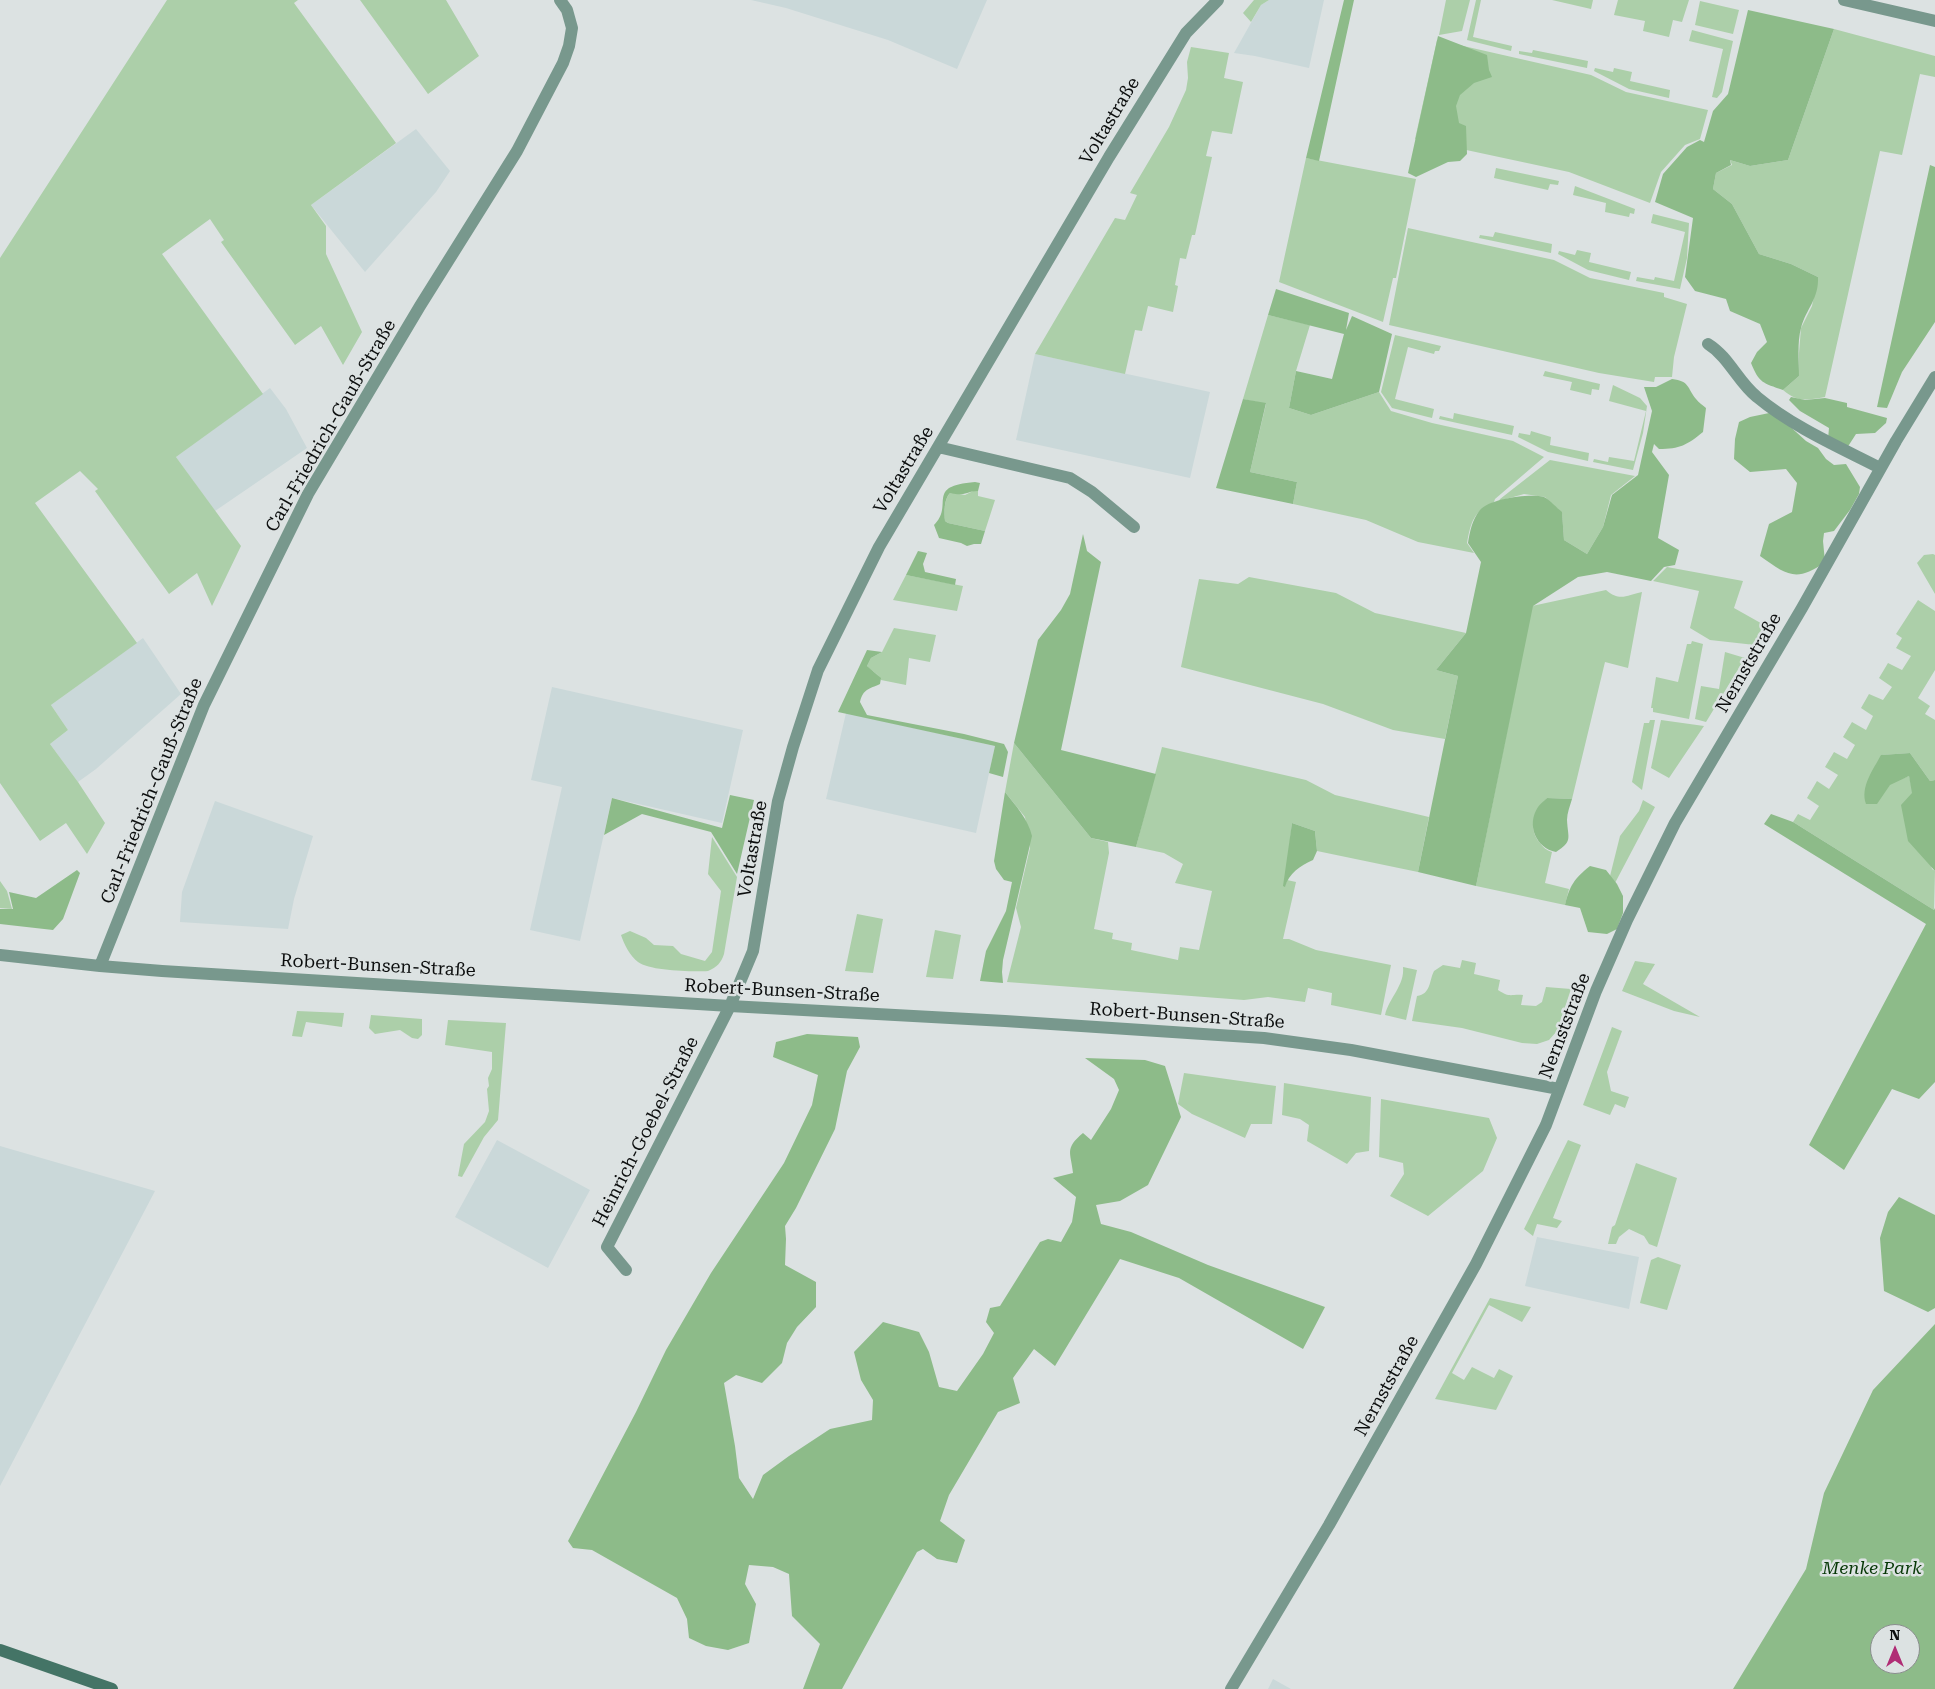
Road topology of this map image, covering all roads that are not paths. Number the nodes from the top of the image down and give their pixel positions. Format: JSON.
{"nodes":[{"id":1,"x":560,"y":0,"type":"edge"},
{"id":2,"x":1218,"y":0,"type":"edge"},
{"id":3,"x":1844,"y":0,"type":"edge"},
{"id":4,"x":1935,"y":21,"type":"edge"},
{"id":5,"x":1708,"y":344,"type":"dead end"},
{"id":6,"x":1935,"y":377,"type":"edge"},
{"id":7,"x":938,"y":447,"type":"junction"},
{"id":8,"x":1880,"y":468,"type":"junction"},
{"id":9,"x":1134,"y":527,"type":"dead end"},
{"id":10,"x":0,"y":955,"type":"edge"},
{"id":11,"x":100,"y":966,"type":"junction"},
{"id":12,"x":730,"y":1006,"type":"junction"},
{"id":13,"x":1559,"y":1090,"type":"junction"},
{"id":14,"x":626,"y":1270,"type":"dead end"},
{"id":15,"x":0,"y":1650,"type":"edge"},
{"id":16,"x":112,"y":1689,"type":"edge"},
{"id":17,"x":1231,"y":1689,"type":"edge"}],
"edges":[{"from":1,"to":11,"type":"street","name":"Carl-Friedrich-Gauß-Straße"},
{"from":2,"to":7,"type":"street","name":"Voltastraße"},
{"from":3,"to":4,"type":"street"},
{"from":5,"to":8,"type":"street"},
{"from":6,"to":8,"type":"street","name":"Nernststraße"},
{"from":7,"to":9,"type":"street"},
{"from":7,"to":12,"type":"street","name":"Voltastraße"},
{"from":8,"to":13,"type":"street","name":"Nernststraße"},
{"from":10,"to":11,"type":"street","name":"Robert-Bunsen-Straße"},
{"from":11,"to":12,"type":"street","name":"Robert-Bunsen-Straße"},
{"from":12,"to":13,"type":"street","name":"Robert-Bunsen-Straße"},
{"from":12,"to":14,"type":"street","name":"Heinrich-Goebel-Straße"},
{"from":13,"to":17,"type":"street","name":"Nernststraße"},
{"from":15,"to":16,"type":"main road"}]}
